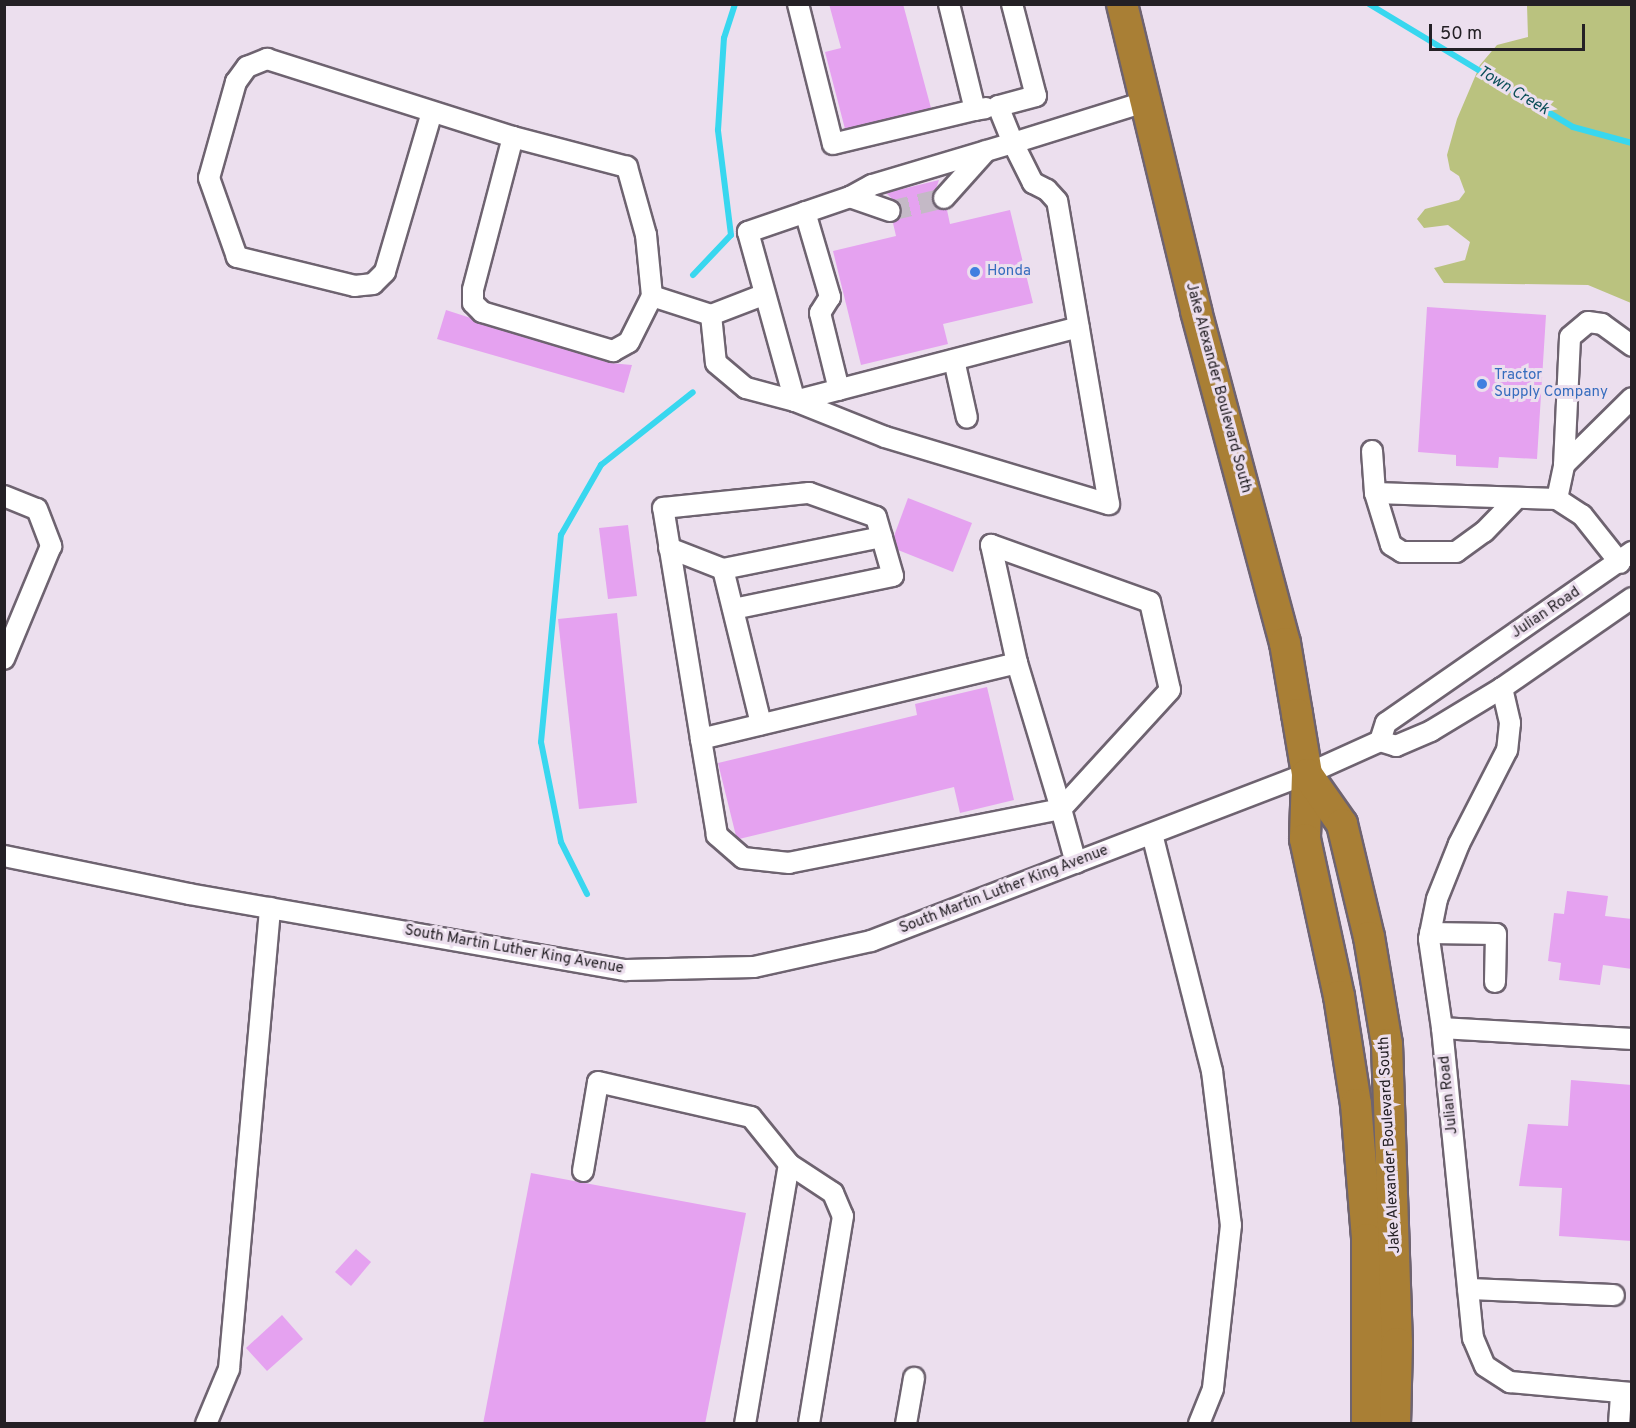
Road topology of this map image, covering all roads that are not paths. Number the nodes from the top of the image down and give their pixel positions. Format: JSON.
{"nodes":[{"id":1,"x":798,"y":4,"type":"edge"},
{"id":2,"x":949,"y":4,"type":"edge"},
{"id":3,"x":1012,"y":4,"type":"edge"},
{"id":4,"x":1122,"y":4,"type":"edge"},
{"id":5,"x":1145,"y":102,"type":"junction"},
{"id":6,"x":998,"y":106,"type":"junction"},
{"id":7,"x":975,"y":110,"type":"junction"},
{"id":8,"x":432,"y":112,"type":"junction"},
{"id":9,"x":513,"y":137,"type":"junction"},
{"id":10,"x":1013,"y":143,"type":"junction"},
{"id":11,"x":986,"y":151,"type":"junction"},
{"id":12,"x":850,"y":197,"type":"junction"},
{"id":13,"x":944,"y":198,"type":"tunnel mouth"},
{"id":14,"x":890,"y":211,"type":"tunnel mouth"},
{"id":15,"x":806,"y":212,"type":"junction"},
{"id":16,"x":763,"y":295,"type":"junction"},
{"id":17,"x":652,"y":296,"type":"junction"},
{"id":18,"x":711,"y":315,"type":"junction"},
{"id":19,"x":1079,"y":327,"type":"junction"},
{"id":20,"x":1632,"y":346,"type":"edge"},
{"id":21,"x":954,"y":360,"type":"junction"},
{"id":22,"x":839,"y":390,"type":"junction"},
{"id":23,"x":1632,"y":399,"type":"edge"},
{"id":24,"x":795,"y":401,"type":"junction"},
{"id":25,"x":967,"y":418,"type":"dead end"},
{"id":26,"x":1372,"y":451,"type":"dead end"},
{"id":27,"x":1564,"y":465,"type":"junction"},
{"id":28,"x":1375,"y":493,"type":"junction"},
{"id":29,"x":4,"y":496,"type":"edge"},
{"id":30,"x":1557,"y":499,"type":"junction"},
{"id":31,"x":1514,"y":501,"type":"junction"},
{"id":32,"x":882,"y":537,"type":"junction"},
{"id":33,"x":669,"y":548,"type":"junction"},
{"id":34,"x":1626,"y":558,"type":"edge"},
{"id":35,"x":723,"y":569,"type":"junction"},
{"id":36,"x":1632,"y":598,"type":"edge"},
{"id":37,"x":733,"y":609,"type":"junction"},
{"id":38,"x":4,"y":659,"type":"edge"},
{"id":39,"x":1017,"y":663,"type":"junction"},
{"id":40,"x":1502,"y":688,"type":"junction"},
{"id":41,"x":761,"y":724,"type":"junction"},
{"id":42,"x":701,"y":739,"type":"junction"},
{"id":43,"x":1380,"y":741,"type":"junction"},
{"id":44,"x":1306,"y":774,"type":"junction"},
{"id":45,"x":1061,"y":809,"type":"junction"},
{"id":46,"x":1152,"y":834,"type":"junction"},
{"id":47,"x":4,"y":856,"type":"edge"},
{"id":48,"x":1076,"y":863,"type":"junction"},
{"id":49,"x":270,"y":908,"type":"junction"},
{"id":50,"x":1430,"y":933,"type":"junction"},
{"id":51,"x":1496,"y":982,"type":"dead end"},
{"id":52,"x":1442,"y":1028,"type":"junction"},
{"id":53,"x":1632,"y":1039,"type":"edge"},
{"id":54,"x":789,"y":1164,"type":"junction"},
{"id":55,"x":583,"y":1172,"type":"dead end"},
{"id":56,"x":1468,"y":1289,"type":"junction"},
{"id":57,"x":1614,"y":1295,"type":"dead end"},
{"id":58,"x":915,"y":1378,"type":"dead end"},
{"id":59,"x":1626,"y":1393,"type":"edge"},
{"id":60,"x":206,"y":1424,"type":"edge"},
{"id":61,"x":745,"y":1424,"type":"edge"},
{"id":62,"x":809,"y":1424,"type":"edge"},
{"id":63,"x":906,"y":1424,"type":"edge"},
{"id":64,"x":1199,"y":1424,"type":"edge"},
{"id":65,"x":1367,"y":1424,"type":"edge"},
{"id":66,"x":1395,"y":1424,"type":"edge"},
{"id":67,"x":1619,"y":1424,"type":"edge"}],
"edges":[{"from":1,"to":7,"type":"street"},
{"from":2,"to":7,"type":"street"},
{"from":3,"to":6,"type":"street"},
{"from":4,"to":5,"type":"highway","name":"Jake Alexander Boulevard South"},
{"from":5,"to":10,"type":"street"},
{"from":5,"to":44,"type":"highway","name":"Jake Alexander Boulevard South"},
{"from":6,"to":7,"type":"street"},
{"from":6,"to":10,"type":"street"},
{"from":8,"to":8,"type":"street"},
{"from":8,"to":9,"type":"street"},
{"from":9,"to":17,"type":"street"},
{"from":9,"to":17,"type":"street"},
{"from":10,"to":11,"type":"street"},
{"from":10,"to":19,"type":"street"},
{"from":11,"to":12,"type":"street"},
{"from":11,"to":13,"type":"street"},
{"from":12,"to":14,"type":"street"},
{"from":12,"to":15,"type":"street"},
{"from":15,"to":16,"type":"street"},
{"from":15,"to":22,"type":"street"},
{"from":16,"to":18,"type":"street"},
{"from":16,"to":24,"type":"street"},
{"from":17,"to":18,"type":"street"},
{"from":18,"to":24,"type":"street"},
{"from":19,"to":21,"type":"street"},
{"from":19,"to":24,"type":"street"},
{"from":20,"to":27,"type":"street"},
{"from":21,"to":22,"type":"street"},
{"from":21,"to":25,"type":"street"},
{"from":22,"to":24,"type":"street"},
{"from":23,"to":27,"type":"street"},
{"from":26,"to":28,"type":"street"},
{"from":27,"to":30,"type":"street"},
{"from":28,"to":31,"type":"street"},
{"from":28,"to":31,"type":"street"},
{"from":29,"to":38,"type":"street"},
{"from":30,"to":31,"type":"street"},
{"from":30,"to":34,"type":"street"},
{"from":32,"to":33,"type":"street"},
{"from":32,"to":35,"type":"street"},
{"from":32,"to":37,"type":"street"},
{"from":33,"to":35,"type":"street"},
{"from":33,"to":42,"type":"street"},
{"from":34,"to":43,"type":"street","name":"Julian Road"},
{"from":35,"to":37,"type":"street"},
{"from":36,"to":40,"type":"street"},
{"from":37,"to":41,"type":"street"},
{"from":39,"to":41,"type":"street"},
{"from":39,"to":45,"type":"street"},
{"from":39,"to":45,"type":"street"},
{"from":40,"to":43,"type":"street"},
{"from":40,"to":50,"type":"street","name":"Julian Road"},
{"from":41,"to":42,"type":"street"},
{"from":42,"to":45,"type":"street"},
{"from":43,"to":44,"type":"street"},
{"from":44,"to":46,"type":"street"},
{"from":44,"to":65,"type":"highway","name":"Jake Alexander Boulevard South"},
{"from":44,"to":66,"type":"highway","name":"Jake Alexander Boulevard South"},
{"from":45,"to":48,"type":"street"},
{"from":46,"to":48,"type":"street","name":"South Martin Luther King Avenue"},
{"from":46,"to":64,"type":"street"},
{"from":47,"to":49,"type":"street","name":"South Martin Luther King Avenue"},
{"from":48,"to":49,"type":"street","name":"South Martin Luther King Avenue"},
{"from":49,"to":60,"type":"street"},
{"from":50,"to":51,"type":"street"},
{"from":50,"to":52,"type":"street","name":"Julian Road"},
{"from":52,"to":53,"type":"street"},
{"from":52,"to":56,"type":"street","name":"Julian Road"},
{"from":54,"to":55,"type":"street"},
{"from":54,"to":61,"type":"street"},
{"from":54,"to":62,"type":"street"},
{"from":56,"to":57,"type":"street"},
{"from":56,"to":59,"type":"street","name":"Julian Road"},
{"from":58,"to":63,"type":"street"},
{"from":59,"to":67,"type":"street"}]}
